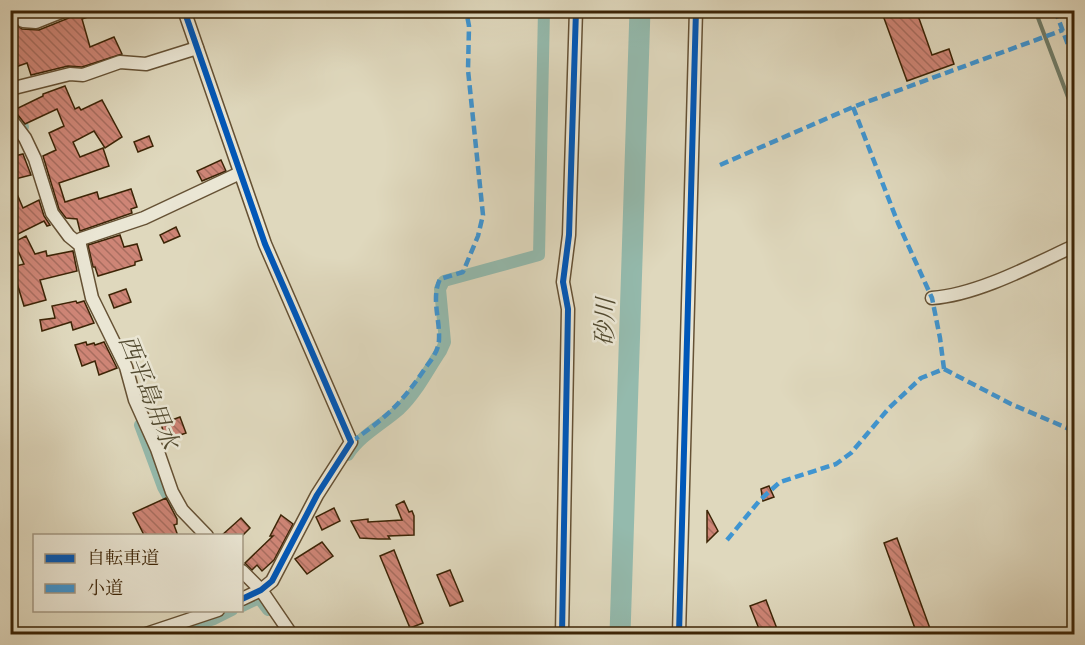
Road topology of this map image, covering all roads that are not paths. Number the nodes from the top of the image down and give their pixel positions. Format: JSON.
{"nodes":[{"id":1,"x":66,"y":10,"type":"edge"},
{"id":2,"x":184,"y":10,"type":"edge"},
{"id":3,"x":576,"y":10,"type":"edge"},
{"id":4,"x":696,"y":10,"type":"edge"},
{"id":5,"x":10,"y":14,"type":"edge"},
{"id":6,"x":197,"y":48,"type":"junction"},
{"id":7,"x":10,"y":88,"type":"edge"},
{"id":8,"x":10,"y":118,"type":"edge"},
{"id":9,"x":240,"y":173,"type":"junction"},
{"id":10,"x":78,"y":243,"type":"junction"},
{"id":11,"x":1074,"y":246,"type":"edge"},
{"id":12,"x":932,"y":298,"type":"dead end"},
{"id":13,"x":205,"y":534,"type":"edge"},
{"id":14,"x":243,"y":572,"type":"edge"},
{"id":15,"x":261,"y":590,"type":"junction"},
{"id":16,"x":243,"y":599,"type":"edge"},
{"id":17,"x":212,"y":612,"type":"edge"},
{"id":18,"x":146,"y":634,"type":"edge"},
{"id":19,"x":291,"y":634,"type":"edge"},
{"id":20,"x":562,"y":634,"type":"edge"},
{"id":21,"x":679,"y":634,"type":"edge"}],
"edges":[{"from":1,"to":5,"type":"street"},
{"from":2,"to":6,"type":"street"},
{"from":3,"to":20,"type":"street"},
{"from":4,"to":21,"type":"street"},
{"from":6,"to":7,"type":"street"},
{"from":6,"to":9,"type":"street"},
{"from":8,"to":10,"type":"street"},
{"from":9,"to":10,"type":"street"},
{"from":9,"to":15,"type":"street"},
{"from":10,"to":13,"type":"street"},
{"from":11,"to":12,"type":"street"},
{"from":14,"to":15,"type":"street"},
{"from":15,"to":16,"type":"street"},
{"from":15,"to":19,"type":"street"},
{"from":17,"to":18,"type":"street"}]}
